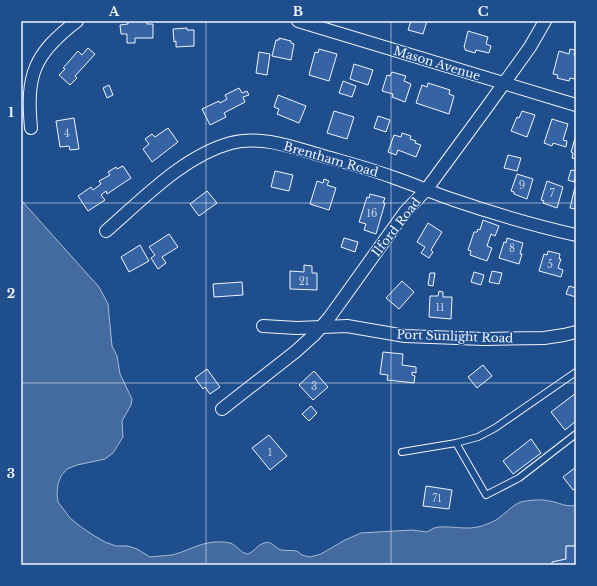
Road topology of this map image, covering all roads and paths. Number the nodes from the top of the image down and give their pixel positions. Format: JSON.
{"nodes":[{"id":1,"x":77,"y":21,"type":"edge"},
{"id":2,"x":298,"y":21,"type":"edge"},
{"id":3,"x":545,"y":21,"type":"edge"},
{"id":4,"x":503,"y":84,"type":"junction"},
{"id":5,"x":576,"y":105,"type":"edge"},
{"id":6,"x":31,"y":128,"type":"dead end"},
{"id":7,"x":426,"y":190,"type":"junction"},
{"id":8,"x":106,"y":231,"type":"dead end"},
{"id":9,"x":576,"y":235,"type":"edge"},
{"id":10,"x":263,"y":326,"type":"dead end"},
{"id":11,"x":322,"y":326,"type":"junction"},
{"id":12,"x":576,"y":332,"type":"edge"},
{"id":13,"x":576,"y":372,"type":"edge"},
{"id":14,"x":222,"y":409,"type":"dead end"},
{"id":15,"x":576,"y":434,"type":"edge"},
{"id":16,"x":456,"y":443,"type":"junction"},
{"id":17,"x":402,"y":452,"type":"dead end"}],
"edges":[{"from":1,"to":6,"type":"street"},
{"from":2,"to":4,"type":"street","name":"Mason Avenue"},
{"from":3,"to":4,"type":"street","name":"Ilford Road"},
{"from":4,"to":5,"type":"street","name":"Mason Avenue"},
{"from":4,"to":7,"type":"street","name":"Ilford Road"},
{"from":7,"to":8,"type":"street","name":"Brentham Road"},
{"from":7,"to":9,"type":"street","name":"Brentham Road"},
{"from":7,"to":11,"type":"street","name":"Ilford Road"},
{"from":10,"to":11,"type":"street","name":"Port Sunlight Road"},
{"from":11,"to":12,"type":"street","name":"Port Sunlight Road"},
{"from":11,"to":14,"type":"street","name":"Ilford Road"},
{"from":13,"to":16,"type":"lane"},
{"from":15,"to":16,"type":"lane"},
{"from":16,"to":17,"type":"lane"}]}
